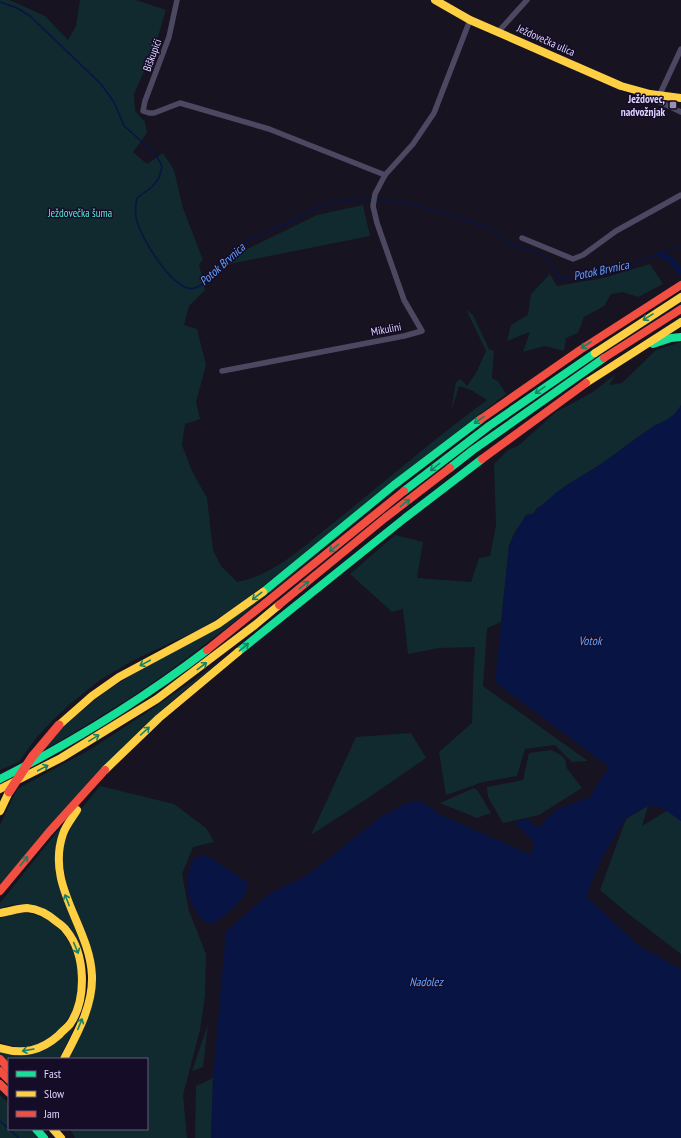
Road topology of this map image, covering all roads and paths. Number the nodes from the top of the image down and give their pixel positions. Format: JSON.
{"nodes":[{"id":1,"x":177,"y":0,"type":"edge"},
{"id":2,"x":435,"y":0,"type":"edge"},
{"id":3,"x":527,"y":0,"type":"edge"},
{"id":4,"x":470,"y":20,"type":"junction"},
{"id":5,"x":498,"y":32,"type":"junction"},
{"id":6,"x":681,"y":49,"type":"edge"},
{"id":7,"x":654,"y":95,"type":"junction"},
{"id":8,"x":681,"y":98,"type":"edge"},
{"id":9,"x":681,"y":112,"type":"edge"},
{"id":10,"x":385,"y":175,"type":"junction"},
{"id":11,"x":681,"y":194,"type":"edge"},
{"id":12,"x":522,"y":238,"type":"dead end"},
{"id":13,"x":681,"y":285,"type":"edge"},
{"id":14,"x":681,"y":297,"type":"edge"},
{"id":15,"x":681,"y":309,"type":"edge"},
{"id":16,"x":681,"y":322,"type":"edge"},
{"id":17,"x":681,"y":337,"type":"edge"},
{"id":18,"x":621,"y":360,"type":"junction"},
{"id":19,"x":222,"y":371,"type":"dead end"},
{"id":20,"x":107,"y":768,"type":"junction"},
{"id":21,"x":0,"y":779,"type":"edge"},
{"id":22,"x":0,"y":789,"type":"edge"},
{"id":23,"x":0,"y":811,"type":"edge"},
{"id":24,"x":0,"y":892,"type":"edge"},
{"id":25,"x":0,"y":914,"type":"edge"},
{"id":26,"x":0,"y":1048,"type":"edge"},
{"id":27,"x":64,"y":1058,"type":"edge"},
{"id":28,"x":0,"y":1059,"type":"edge"},
{"id":29,"x":8,"y":1068,"type":"edge"},
{"id":30,"x":0,"y":1071,"type":"edge"},
{"id":31,"x":8,"y":1079,"type":"edge"},
{"id":32,"x":0,"y":1084,"type":"edge"},
{"id":33,"x":0,"y":1092,"type":"edge"},
{"id":34,"x":8,"y":1093,"type":"edge"},
{"id":35,"x":8,"y":1100,"type":"edge"},
{"id":36,"x":37,"y":1130,"type":"edge"},
{"id":37,"x":41,"y":1130,"type":"edge"},
{"id":38,"x":44,"y":1138,"type":"edge"},
{"id":39,"x":48,"y":1138,"type":"edge"}],
"edges":[{"from":1,"to":10,"type":"street","name":"Biškupići"},
{"from":2,"to":4,"type":"main road","name":"Ježdovečka ulica"},
{"from":3,"to":5,"type":"street"},
{"from":4,"to":5,"type":"main road","name":"Ježdovečka ulica"},
{"from":4,"to":10,"type":"street"},
{"from":5,"to":7,"type":"main road","name":"Ježdovečka ulica"},
{"from":6,"to":7,"type":"street"},
{"from":7,"to":8,"type":"main road","name":"Ježdovečka ulica"},
{"from":7,"to":9,"type":"street","name":"Ježdovečka ulica"},
{"from":10,"to":19,"type":"street","name":"Mikulini"},
{"from":11,"to":12,"type":"street"},
{"from":13,"to":23,"type":"main road","one_way":true,"bridge":true},
{"from":14,"to":21,"type":"main road","one_way":true},
{"from":22,"to":15,"type":"main road","one_way":true},
{"from":16,"to":18,"type":"main road"},
{"from":17,"to":18,"type":"main road"},
{"from":20,"to":18,"type":"main road","one_way":true},
{"from":24,"to":20,"type":"main road","one_way":true},
{"from":27,"to":20,"type":"main road","one_way":true},
{"from":25,"to":26,"type":"main road","one_way":true},
{"from":28,"to":29,"type":"main road"},
{"from":30,"to":31,"type":"main road"},
{"from":32,"to":34,"type":"main road"},
{"from":33,"to":35,"type":"main road"},
{"from":36,"to":38,"type":"main road"},
{"from":37,"to":39,"type":"main road"}]}
